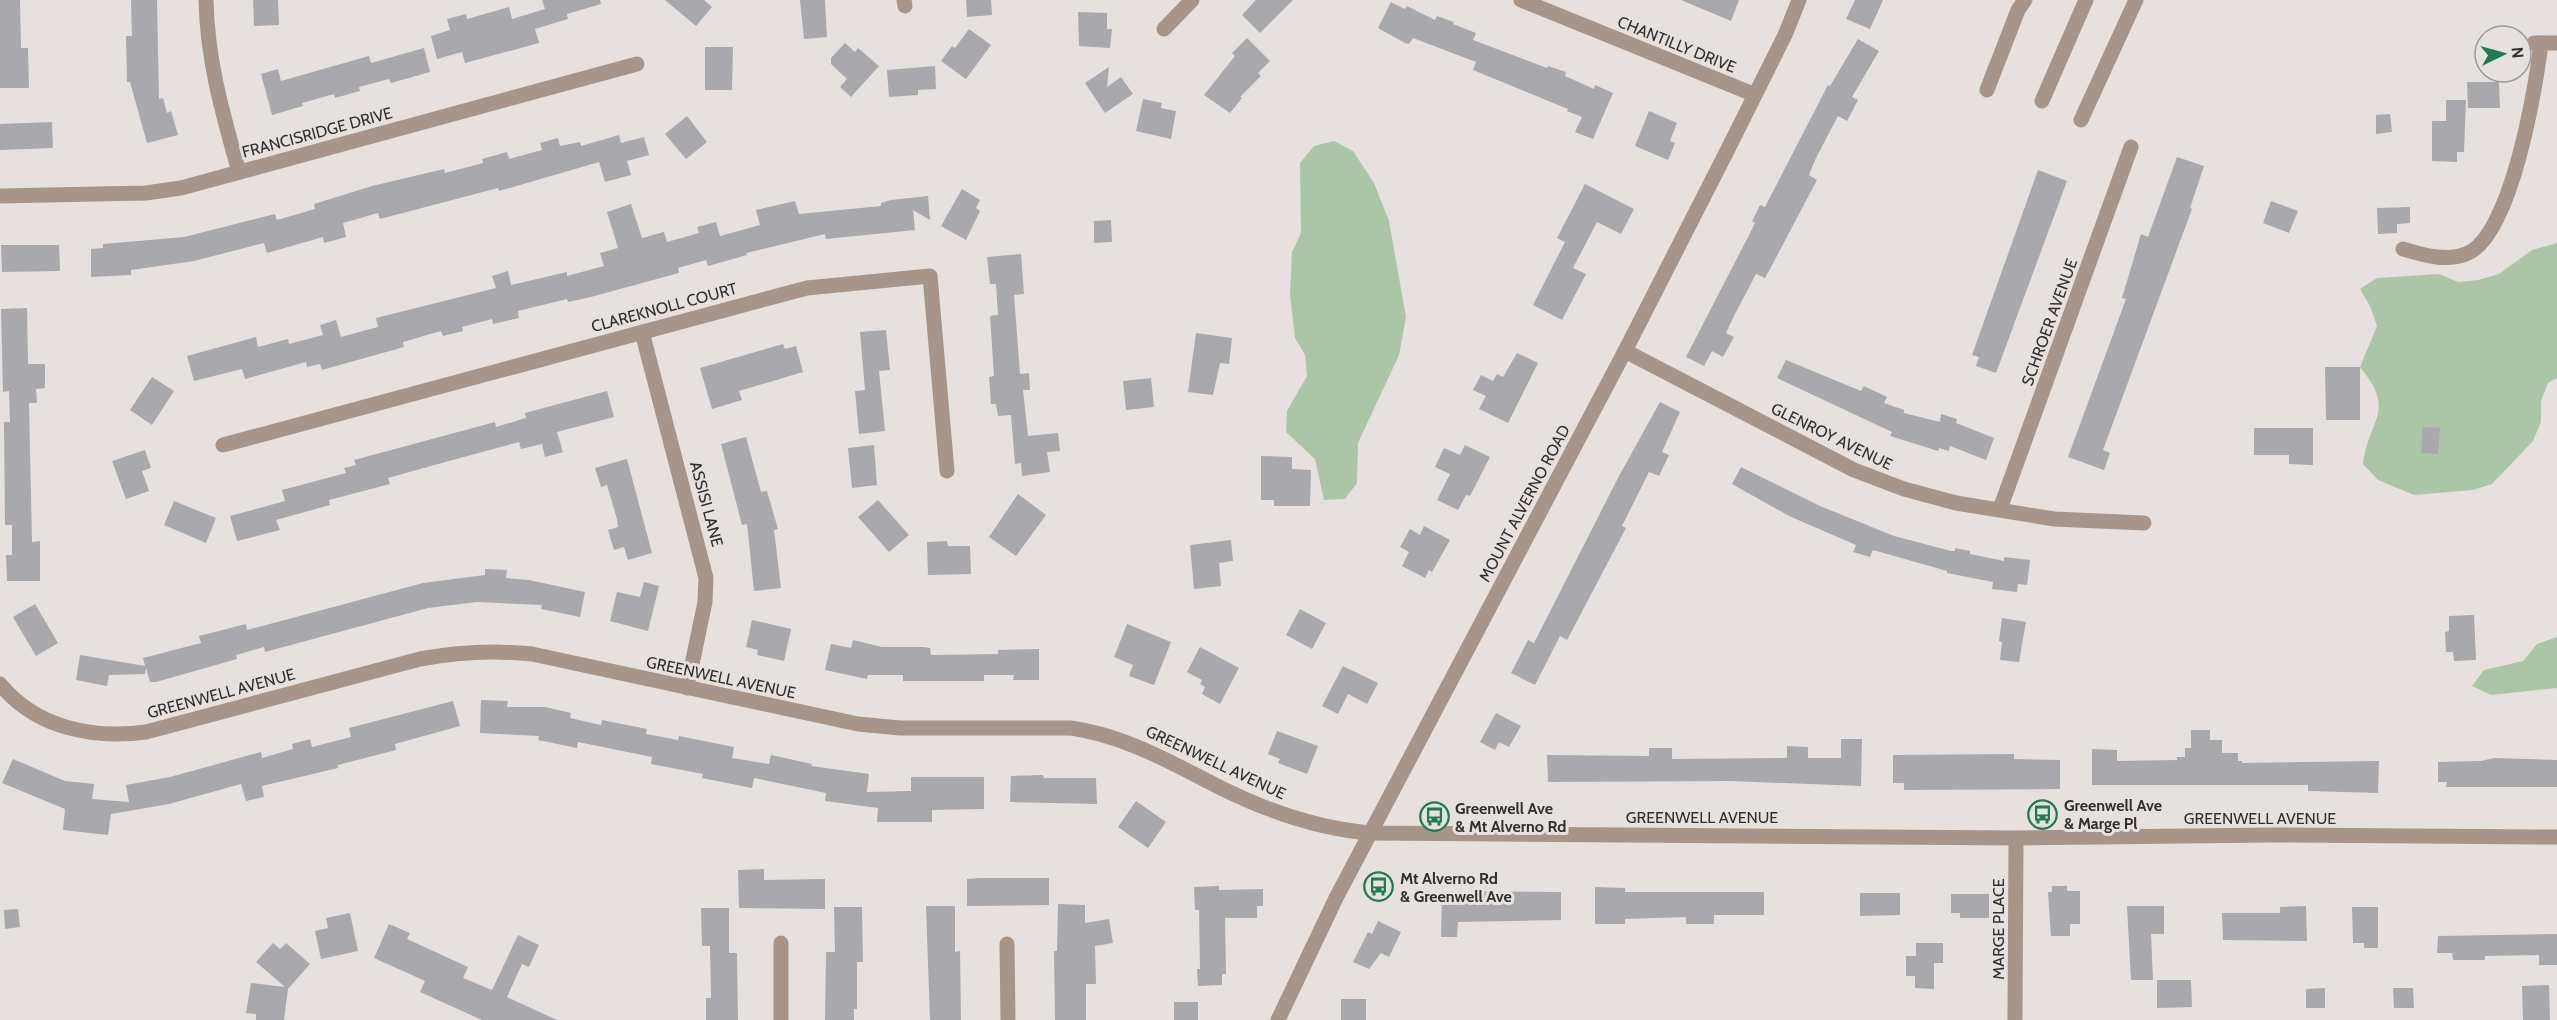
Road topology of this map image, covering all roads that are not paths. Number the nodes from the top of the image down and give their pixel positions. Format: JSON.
{"nodes":[{"id":1,"x":206,"y":0,"type":"edge"},
{"id":2,"x":1192,"y":0,"type":"edge"},
{"id":3,"x":1521,"y":0,"type":"edge"},
{"id":4,"x":1799,"y":0,"type":"edge"},
{"id":5,"x":2025,"y":0,"type":"edge"},
{"id":6,"x":2086,"y":0,"type":"edge"},
{"id":7,"x":2136,"y":0,"type":"edge"},
{"id":8,"x":1164,"y":29,"type":"dead end"},
{"id":9,"x":2557,"y":43,"type":"edge"},
{"id":10,"x":637,"y":64,"type":"dead end"},
{"id":11,"x":1987,"y":90,"type":"dead end"},
{"id":12,"x":1753,"y":94,"type":"junction"},
{"id":13,"x":2042,"y":101,"type":"dead end"},
{"id":14,"x":2081,"y":120,"type":"dead end"},
{"id":15,"x":2131,"y":147,"type":"dead end"},
{"id":16,"x":239,"y":172,"type":"junction"},
{"id":17,"x":0,"y":196,"type":"edge"},
{"id":18,"x":2403,"y":249,"type":"dead end"},
{"id":19,"x":642,"y":332,"type":"junction"},
{"id":20,"x":1625,"y":351,"type":"junction"},
{"id":21,"x":223,"y":445,"type":"dead end"},
{"id":22,"x":947,"y":471,"type":"dead end"},
{"id":23,"x":2000,"y":509,"type":"junction"},
{"id":24,"x":2144,"y":524,"type":"dead end"},
{"id":25,"x":0,"y":684,"type":"edge"},
{"id":26,"x":687,"y":688,"type":"junction"},
{"id":27,"x":1371,"y":833,"type":"junction"},
{"id":28,"x":2557,"y":837,"type":"edge"},
{"id":29,"x":2016,"y":838,"type":"junction"},
{"id":30,"x":781,"y":943,"type":"dead end"},
{"id":31,"x":1007,"y":944,"type":"dead end"},
{"id":32,"x":781,"y":1020,"type":"edge"},
{"id":33,"x":1008,"y":1020,"type":"edge"},
{"id":34,"x":1278,"y":1020,"type":"edge"},
{"id":35,"x":2015,"y":1020,"type":"edge"}],
"edges":[{"from":1,"to":16,"type":"street"},
{"from":2,"to":8,"type":"street"},
{"from":3,"to":12,"type":"street","name":"CHANTILLY DRIVE"},
{"from":4,"to":12,"type":"street","name":"MOUNT ALVERNO ROAD"},
{"from":5,"to":11,"type":"street"},
{"from":6,"to":13,"type":"street"},
{"from":7,"to":14,"type":"street"},
{"from":9,"to":18,"type":"street"},
{"from":10,"to":16,"type":"street","name":"FRANCISRIDGE DRIVE"},
{"from":12,"to":20,"type":"street","name":"MOUNT ALVERNO ROAD"},
{"from":15,"to":23,"type":"street","name":"SCHROER AVENUE"},
{"from":16,"to":17,"type":"street","name":"FRANCISRIDGE DRIVE"},
{"from":19,"to":21,"type":"street","name":"CLAREKNOLL COURT"},
{"from":19,"to":22,"type":"street","name":"CLAREKNOLL COURT"},
{"from":19,"to":26,"type":"street","name":"ASSISI LANE"},
{"from":20,"to":23,"type":"street","name":"GLENROY AVENUE"},
{"from":20,"to":27,"type":"street","name":"MOUNT ALVERNO ROAD"},
{"from":23,"to":24,"type":"street","name":"GLENROY AVENUE"},
{"from":25,"to":26,"type":"street","name":"GREENWELL AVENUE"},
{"from":26,"to":27,"type":"street","name":"GREENWELL AVENUE"},
{"from":27,"to":29,"type":"street","name":"GREENWELL AVENUE"},
{"from":27,"to":34,"type":"street","name":"MOUNT ALVERNO ROAD"},
{"from":28,"to":29,"type":"street","name":"GREENWELL AVENUE"},
{"from":29,"to":35,"type":"street","name":"MARGE PLACE"},
{"from":30,"to":32,"type":"street"},
{"from":31,"to":33,"type":"street"}]}
